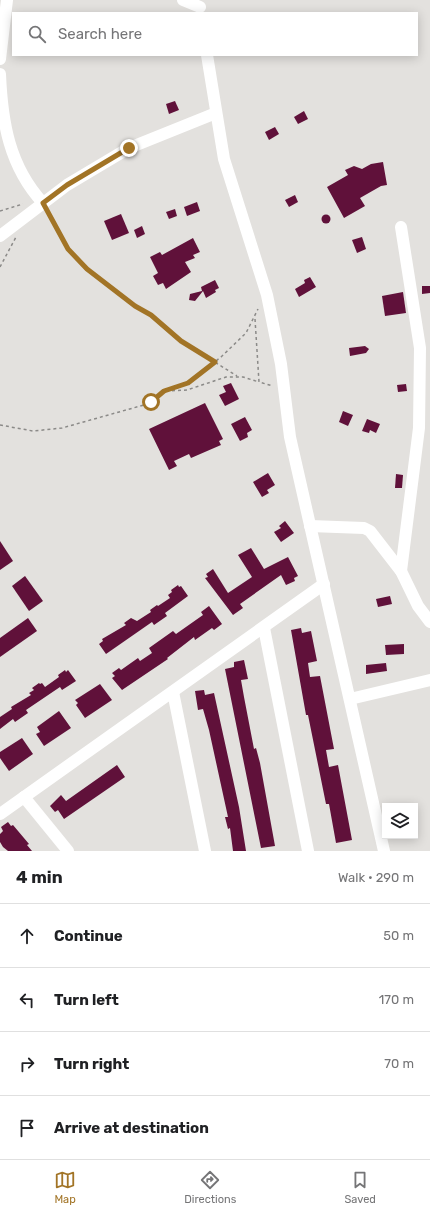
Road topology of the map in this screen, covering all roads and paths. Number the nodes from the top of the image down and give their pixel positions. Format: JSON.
{"nodes":[{"id":1,"x":7,"y":0,"type":"edge"},
{"id":2,"x":183,"y":0,"type":"edge"},
{"id":3,"x":200,"y":7,"type":"edge"},
{"id":4,"x":207,"y":56,"type":"edge"},
{"id":5,"x":0,"y":59,"type":"edge"},
{"id":6,"x":0,"y":74,"type":"edge"},
{"id":7,"x":216,"y":113,"type":"junction"},
{"id":8,"x":43,"y":203,"type":"junction"},
{"id":9,"x":402,"y":227,"type":"dead end"},
{"id":10,"x":0,"y":236,"type":"edge"},
{"id":11,"x":267,"y":295,"type":"junction"},
{"id":12,"x":255,"y":317,"type":"junction"},
{"id":13,"x":215,"y":362,"type":"junction"},
{"id":14,"x":237,"y":376,"type":"junction"},
{"id":15,"x":259,"y":382,"type":"junction"},
{"id":16,"x":164,"y":391,"type":"junction"},
{"id":17,"x":286,"y":394,"type":"junction"},
{"id":18,"x":0,"y":425,"type":"edge"},
{"id":19,"x":310,"y":526,"type":"junction"},
{"id":20,"x":401,"y":571,"type":"junction"},
{"id":21,"x":324,"y":584,"type":"junction"},
{"id":22,"x":430,"y":622,"type":"edge"},
{"id":23,"x":264,"y":628,"type":"junction"},
{"id":24,"x":430,"y":680,"type":"edge"},
{"id":25,"x":173,"y":692,"type":"junction"},
{"id":26,"x":350,"y":699,"type":"junction"},
{"id":27,"x":24,"y":797,"type":"junction"},
{"id":28,"x":0,"y":814,"type":"edge"},
{"id":29,"x":68,"y":851,"type":"edge"},
{"id":30,"x":205,"y":851,"type":"edge"},
{"id":31,"x":308,"y":851,"type":"edge"},
{"id":32,"x":384,"y":851,"type":"edge"}],
"edges":[{"from":1,"to":5,"type":"street"},
{"from":2,"to":3,"type":"street"},
{"from":4,"to":7,"type":"street"},
{"from":6,"to":8,"type":"street"},
{"from":7,"to":8,"type":"street"},
{"from":7,"to":11,"type":"street"},
{"from":8,"to":10,"type":"street"},
{"from":8,"to":13,"type":"path"},
{"from":9,"to":20,"type":"street"},
{"from":11,"to":12,"type":"path"},
{"from":11,"to":17,"type":"street"},
{"from":12,"to":13,"type":"path"},
{"from":12,"to":15,"type":"path"},
{"from":13,"to":14,"type":"path"},
{"from":13,"to":16,"type":"path"},
{"from":14,"to":15,"type":"path"},
{"from":14,"to":16,"type":"path"},
{"from":15,"to":17,"type":"path"},
{"from":16,"to":18,"type":"path"},
{"from":17,"to":19,"type":"street"},
{"from":19,"to":20,"type":"street"},
{"from":19,"to":21,"type":"street"},
{"from":20,"to":22,"type":"street"},
{"from":21,"to":23,"type":"street"},
{"from":21,"to":26,"type":"street"},
{"from":23,"to":25,"type":"street"},
{"from":23,"to":31,"type":"street"},
{"from":24,"to":26,"type":"street"},
{"from":25,"to":27,"type":"street"},
{"from":25,"to":30,"type":"street"},
{"from":26,"to":32,"type":"street"},
{"from":27,"to":28,"type":"street"},
{"from":27,"to":29,"type":"street"}]}
